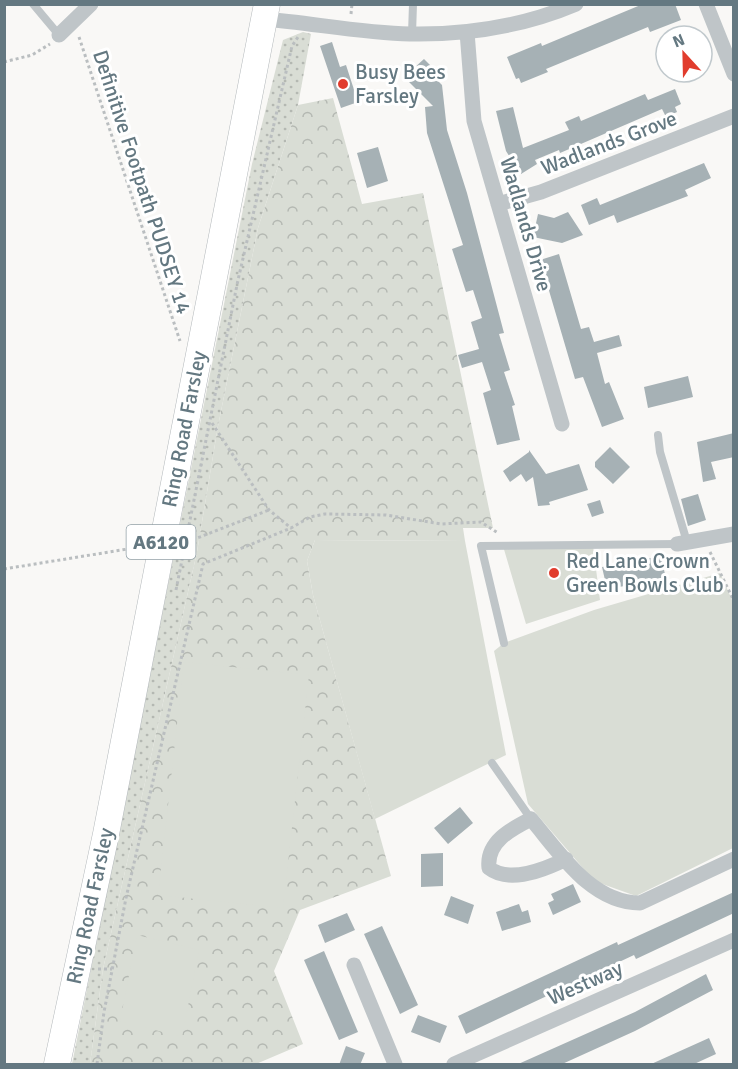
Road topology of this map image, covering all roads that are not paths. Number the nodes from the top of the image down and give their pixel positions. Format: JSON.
{"nodes":[{"id":1,"x":33,"y":4,"type":"edge"},
{"id":2,"x":91,"y":4,"type":"edge"},
{"id":3,"x":413,"y":4,"type":"edge"},
{"id":4,"x":576,"y":4,"type":"edge"},
{"id":5,"x":706,"y":4,"type":"edge"},
{"id":6,"x":265,"y":12,"type":"edge"},
{"id":7,"x":467,"y":32,"type":"junction"},
{"id":8,"x":412,"y":34,"type":"junction"},
{"id":9,"x":59,"y":35,"type":"joint"},
{"id":10,"x":734,"y":74,"type":"edge"},
{"id":11,"x":734,"y":117,"type":"edge"},
{"id":12,"x":498,"y":204,"type":"junction"},
{"id":13,"x":562,"y":424,"type":"dead end"},
{"id":14,"x":658,"y":435,"type":"dead end"},
{"id":15,"x":734,"y":534,"type":"edge"},
{"id":16,"x":682,"y":543,"type":"junction"},
{"id":17,"x":504,"y":643,"type":"dead end"},
{"id":18,"x":492,"y":763,"type":"dead end"},
{"id":19,"x":531,"y":819,"type":"junction"},
{"id":20,"x":734,"y":858,"type":"edge"},
{"id":21,"x":566,"y":859,"type":"junction"},
{"id":22,"x":734,"y":940,"type":"edge"},
{"id":23,"x":354,"y":965,"type":"dead end"},
{"id":24,"x":57,"y":1065,"type":"edge"},
{"id":25,"x":395,"y":1065,"type":"edge"},
{"id":26,"x":454,"y":1065,"type":"edge"}],
"edges":[{"from":1,"to":9,"type":"lane"},
{"from":2,"to":9,"type":"street"},
{"from":3,"to":8,"type":"lane"},
{"from":4,"to":7,"type":"street"},
{"from":5,"to":10,"type":"street"},
{"from":6,"to":8,"type":"street"},
{"from":6,"to":24,"type":"highway","name":"Ring Road Farsley","number":"A6120"},
{"from":7,"to":8,"type":"street"},
{"from":7,"to":12,"type":"street","name":"Wadlands Drive"},
{"from":11,"to":12,"type":"street","name":"Wadlands Grove"},
{"from":12,"to":13,"type":"street","name":"Wadlands Drive"},
{"from":14,"to":16,"type":"lane"},
{"from":15,"to":16,"type":"street"},
{"from":16,"to":17,"type":"lane"},
{"from":18,"to":19,"type":"lane"},
{"from":19,"to":21,"type":"street"},
{"from":19,"to":21,"type":"street"},
{"from":20,"to":21,"type":"street"},
{"from":22,"to":26,"type":"street","name":"Westway"},
{"from":23,"to":25,"type":"street"}]}
